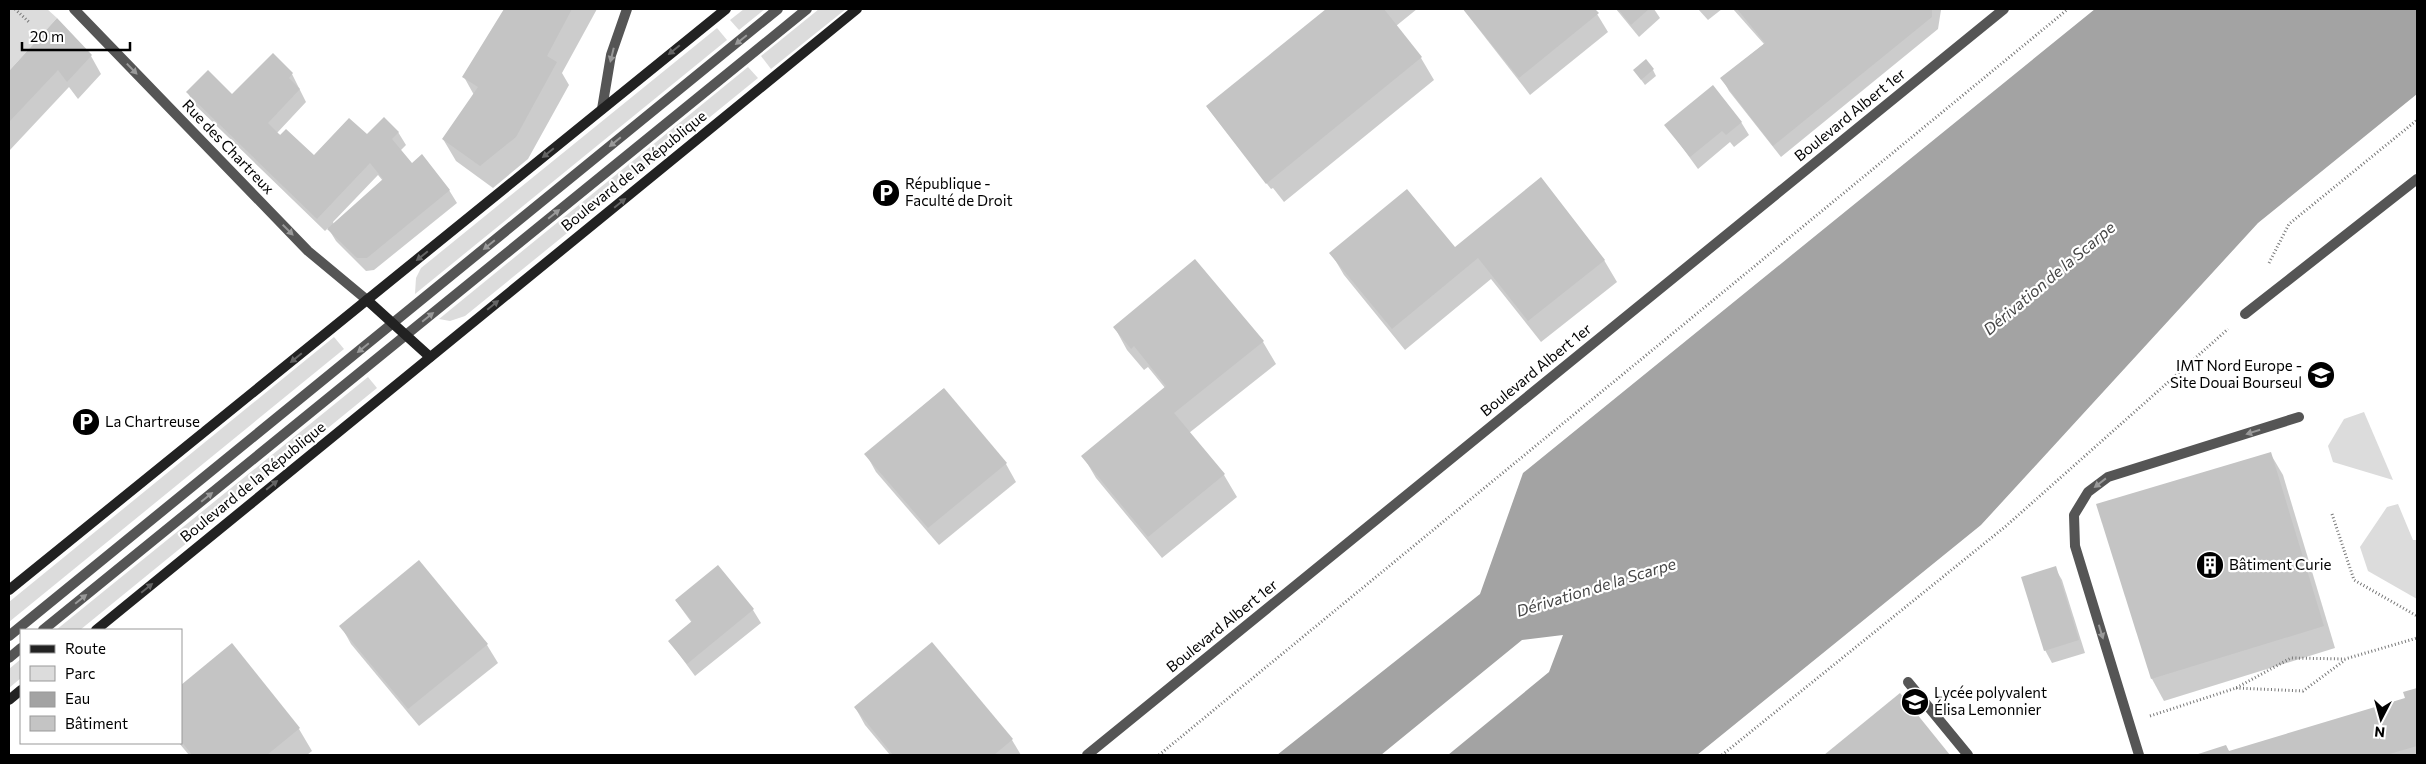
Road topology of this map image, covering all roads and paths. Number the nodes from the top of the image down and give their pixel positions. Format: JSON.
{"nodes":[{"id":1,"x":15,"y":9,"type":"edge"},
{"id":2,"x":74,"y":9,"type":"edge"},
{"id":3,"x":627,"y":9,"type":"edge"},
{"id":4,"x":726,"y":9,"type":"edge"},
{"id":5,"x":778,"y":9,"type":"edge"},
{"id":6,"x":807,"y":9,"type":"edge"},
{"id":7,"x":857,"y":9,"type":"edge"},
{"id":8,"x":2068,"y":9,"type":"edge"},
{"id":9,"x":1999,"y":10,"type":"edge"},
{"id":10,"x":30,"y":23,"type":"dead end"},
{"id":11,"x":602,"y":109,"type":"junction"},
{"id":12,"x":2417,"y":120,"type":"edge"},
{"id":13,"x":2417,"y":179,"type":"edge"},
{"id":14,"x":2267,"y":269,"type":"dead end"},
{"id":15,"x":367,"y":300,"type":"junction"},
{"id":16,"x":2245,"y":314,"type":"joint"},
{"id":17,"x":393,"y":323,"type":"junction"},
{"id":18,"x":406,"y":335,"type":"junction"},
{"id":19,"x":430,"y":357,"type":"junction"},
{"id":20,"x":2299,"y":417,"type":"dead end"},
{"id":21,"x":2332,"y":514,"type":"dead end"},
{"id":22,"x":9,"y":590,"type":"edge"},
{"id":23,"x":2417,"y":616,"type":"edge"},
{"id":24,"x":44,"y":629,"type":"edge"},
{"id":25,"x":97,"y":629,"type":"edge"},
{"id":26,"x":9,"y":636,"type":"edge"},
{"id":27,"x":2417,"y":638,"type":"edge"},
{"id":28,"x":20,"y":649,"type":"edge"},
{"id":29,"x":9,"y":658,"type":"edge"},
{"id":30,"x":2345,"y":659,"type":"junction"},
{"id":31,"x":1908,"y":682,"type":"dead end"},
{"id":32,"x":2236,"y":688,"type":"junction"},
{"id":33,"x":20,"y":691,"type":"edge"},
{"id":34,"x":9,"y":700,"type":"edge"},
{"id":35,"x":2129,"y":722,"type":"junction"},
{"id":36,"x":1087,"y":755,"type":"edge"},
{"id":37,"x":1159,"y":755,"type":"edge"},
{"id":38,"x":1722,"y":755,"type":"edge"},
{"id":39,"x":1968,"y":755,"type":"edge"},
{"id":40,"x":2139,"y":755,"type":"edge"}],
"edges":[{"from":1,"to":10,"type":"path"},
{"from":2,"to":15,"type":"street","name":"Rue des Chartreux","one_way":true},
{"from":3,"to":11,"type":"street","one_way":true},
{"from":4,"to":11,"type":"main road","one_way":true},
{"from":5,"to":17,"type":"street","one_way":true},
{"from":18,"to":6,"type":"street","one_way":true},
{"from":19,"to":7,"type":"main road","name":"Boulevard de la République","one_way":true},
{"from":8,"to":37,"type":"path"},
{"from":9,"to":36,"type":"street","name":"Boulevard Albert 1er"},
{"from":11,"to":15,"type":"main road","one_way":true},
{"from":12,"to":14,"type":"path"},
{"from":13,"to":16,"type":"street"},
{"from":15,"to":17,"type":"main road"},
{"from":15,"to":22,"type":"main road","one_way":true},
{"from":16,"to":38,"type":"path"},
{"from":17,"to":18,"type":"main road"},
{"from":17,"to":26,"type":"street","one_way":true},
{"from":18,"to":19,"type":"main road"},
{"from":24,"to":18,"type":"street","one_way":true},
{"from":25,"to":19,"type":"main road","name":"Boulevard de la République","one_way":true},
{"from":20,"to":35,"type":"street","one_way":true},
{"from":21,"to":23,"type":"path"},
{"from":27,"to":30,"type":"path"},
{"from":28,"to":29,"type":"street"},
{"from":30,"to":32,"type":"path"},
{"from":30,"to":32,"type":"path"},
{"from":31,"to":39,"type":"street"},
{"from":32,"to":35,"type":"path"},
{"from":33,"to":34,"type":"main road"},
{"from":35,"to":40,"type":"street"}]}
